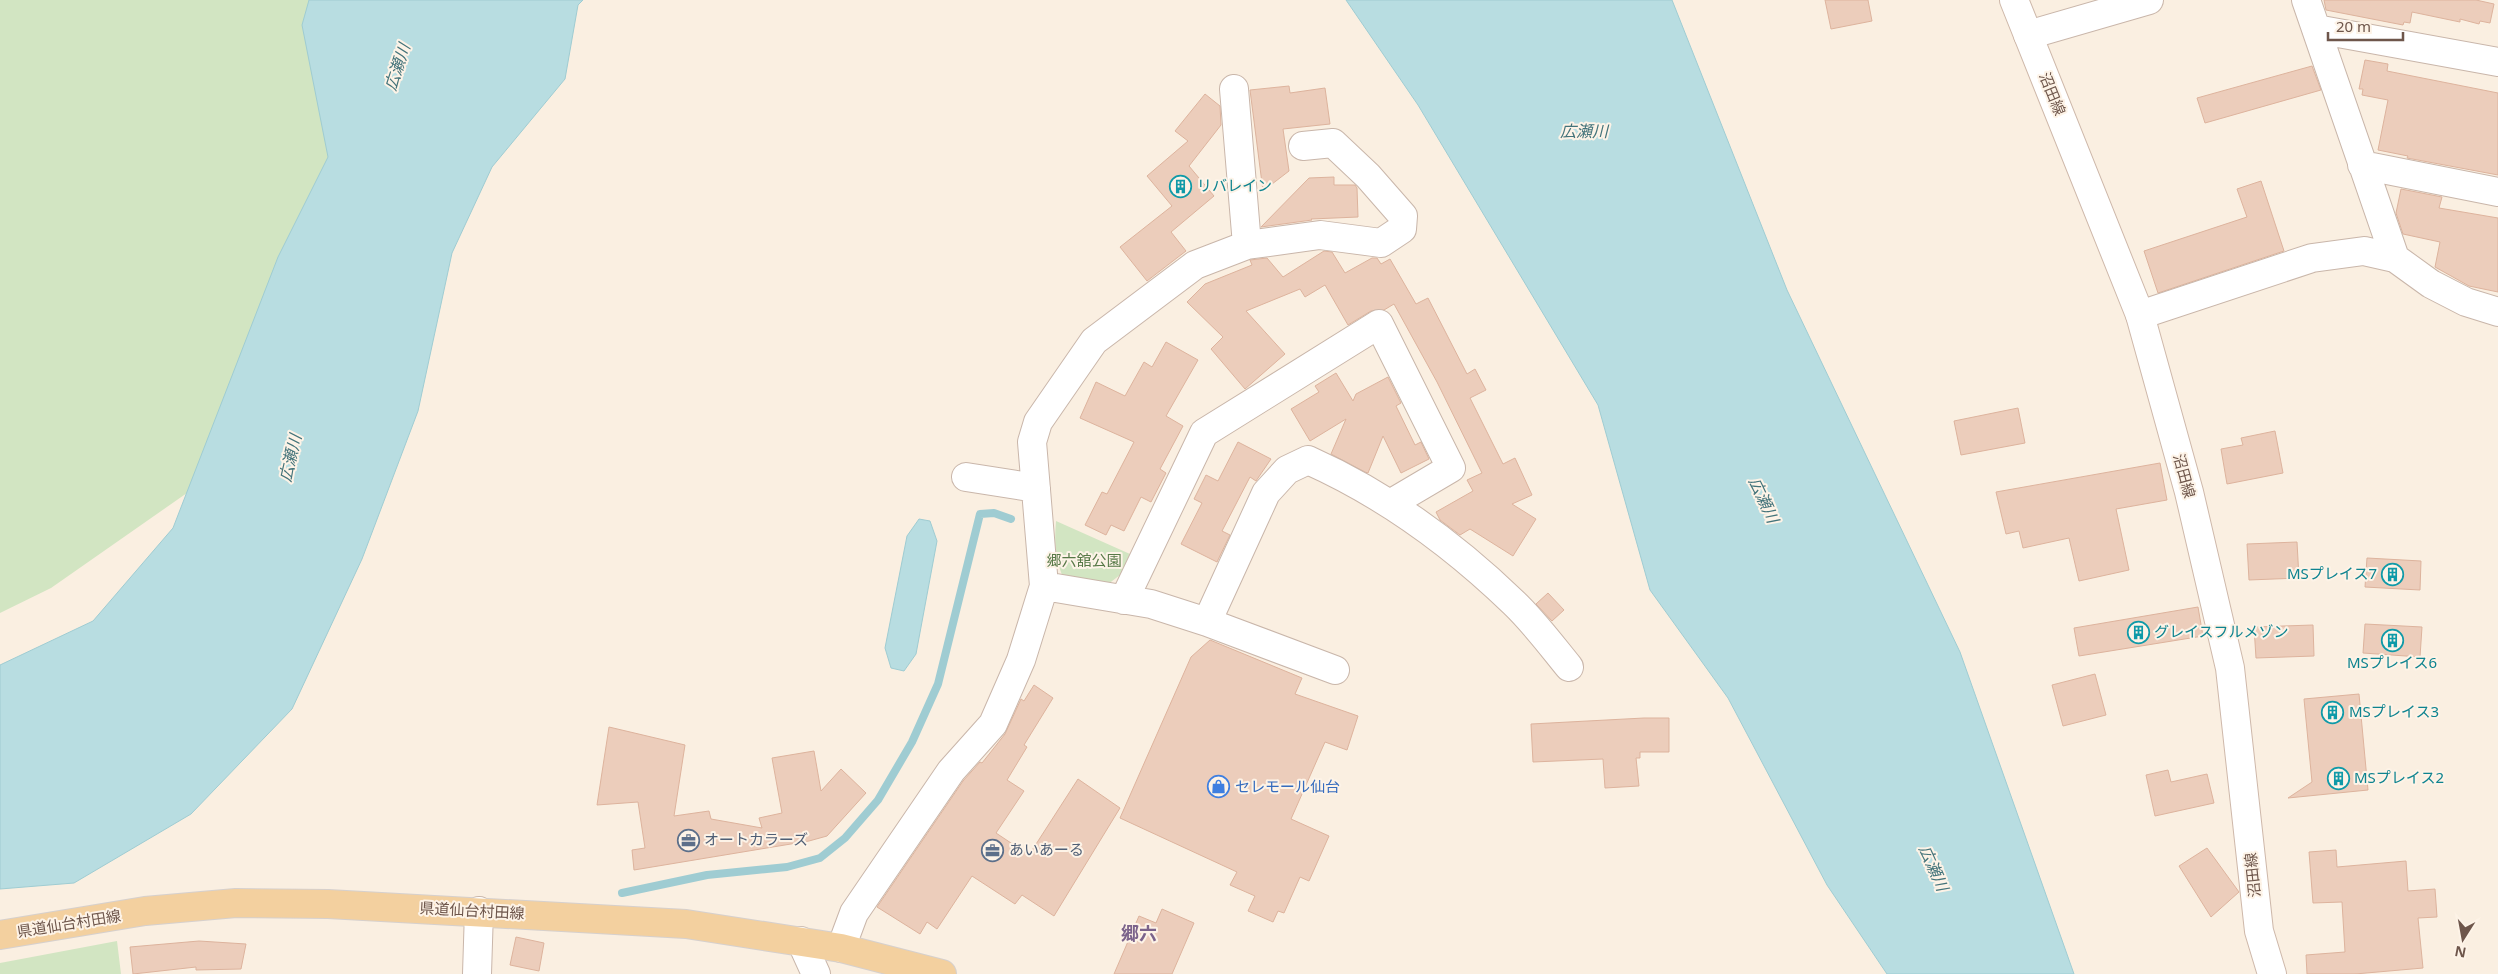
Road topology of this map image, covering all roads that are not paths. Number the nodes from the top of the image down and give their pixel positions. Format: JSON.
{"nodes":[{"id":1,"x":2014,"y":0,"type":"edge"},
{"id":2,"x":2149,"y":0,"type":"edge"},
{"id":3,"x":2306,"y":0,"type":"edge"},
{"id":4,"x":2316,"y":29,"type":"junction"},
{"id":5,"x":2028,"y":34,"type":"junction"},
{"id":6,"x":2498,"y":62,"type":"edge"},
{"id":7,"x":1234,"y":89,"type":"dead end"},
{"id":8,"x":1302,"y":146,"type":"dead end"},
{"id":9,"x":2362,"y":165,"type":"junction"},
{"id":10,"x":2498,"y":192,"type":"edge"},
{"id":11,"x":1247,"y":246,"type":"junction"},
{"id":12,"x":2394,"y":258,"type":"junction"},
{"id":13,"x":2498,"y":312,"type":"edge"},
{"id":14,"x":2140,"y":315,"type":"junction"},
{"id":15,"x":966,"y":477,"type":"dead end"},
{"id":16,"x":1036,"y":488,"type":"junction"},
{"id":17,"x":1390,"y":504,"type":"junction"},
{"id":18,"x":1044,"y":586,"type":"junction"},
{"id":19,"x":1124,"y":600,"type":"junction"},
{"id":20,"x":1207,"y":622,"type":"junction"},
{"id":21,"x":1568,"y":666,"type":"dead end"},
{"id":22,"x":1334,"y":670,"type":"dead end"},
{"id":23,"x":479,"y":911,"type":"junction"},
{"id":24,"x":0,"y":935,"type":"edge"},
{"id":25,"x":800,"y":941,"type":"junction"},
{"id":26,"x":841,"y":948,"type":"junction"},
{"id":27,"x":477,"y":974,"type":"edge"},
{"id":28,"x":816,"y":974,"type":"edge"},
{"id":29,"x":942,"y":974,"type":"edge"},
{"id":30,"x":2272,"y":974,"type":"edge"}],
"edges":[{"from":1,"to":5,"type":"street","name":"沼田線"},
{"from":2,"to":5,"type":"street"},
{"from":3,"to":4,"type":"street"},
{"from":4,"to":6,"type":"street"},
{"from":4,"to":9,"type":"street"},
{"from":5,"to":14,"type":"street","name":"沼田線"},
{"from":7,"to":11,"type":"street"},
{"from":8,"to":11,"type":"street"},
{"from":9,"to":10,"type":"street"},
{"from":9,"to":12,"type":"street"},
{"from":11,"to":16,"type":"street"},
{"from":12,"to":13,"type":"street"},
{"from":12,"to":14,"type":"street"},
{"from":14,"to":30,"type":"street","name":"沼田線"},
{"from":15,"to":16,"type":"street"},
{"from":16,"to":18,"type":"street"},
{"from":17,"to":19,"type":"street"},
{"from":17,"to":20,"type":"street"},
{"from":17,"to":21,"type":"street"},
{"from":18,"to":19,"type":"street"},
{"from":18,"to":26,"type":"street"},
{"from":19,"to":20,"type":"street"},
{"from":20,"to":22,"type":"street"},
{"from":23,"to":24,"type":"main road","name":"県道仙台村田線"},
{"from":23,"to":25,"type":"main road","name":"県道仙台村田線"},
{"from":23,"to":27,"type":"street"},
{"from":25,"to":26,"type":"main road","name":"県道仙台村田線"},
{"from":25,"to":28,"type":"street"},
{"from":26,"to":29,"type":"main road","name":"県道仙台村田線"}]}
